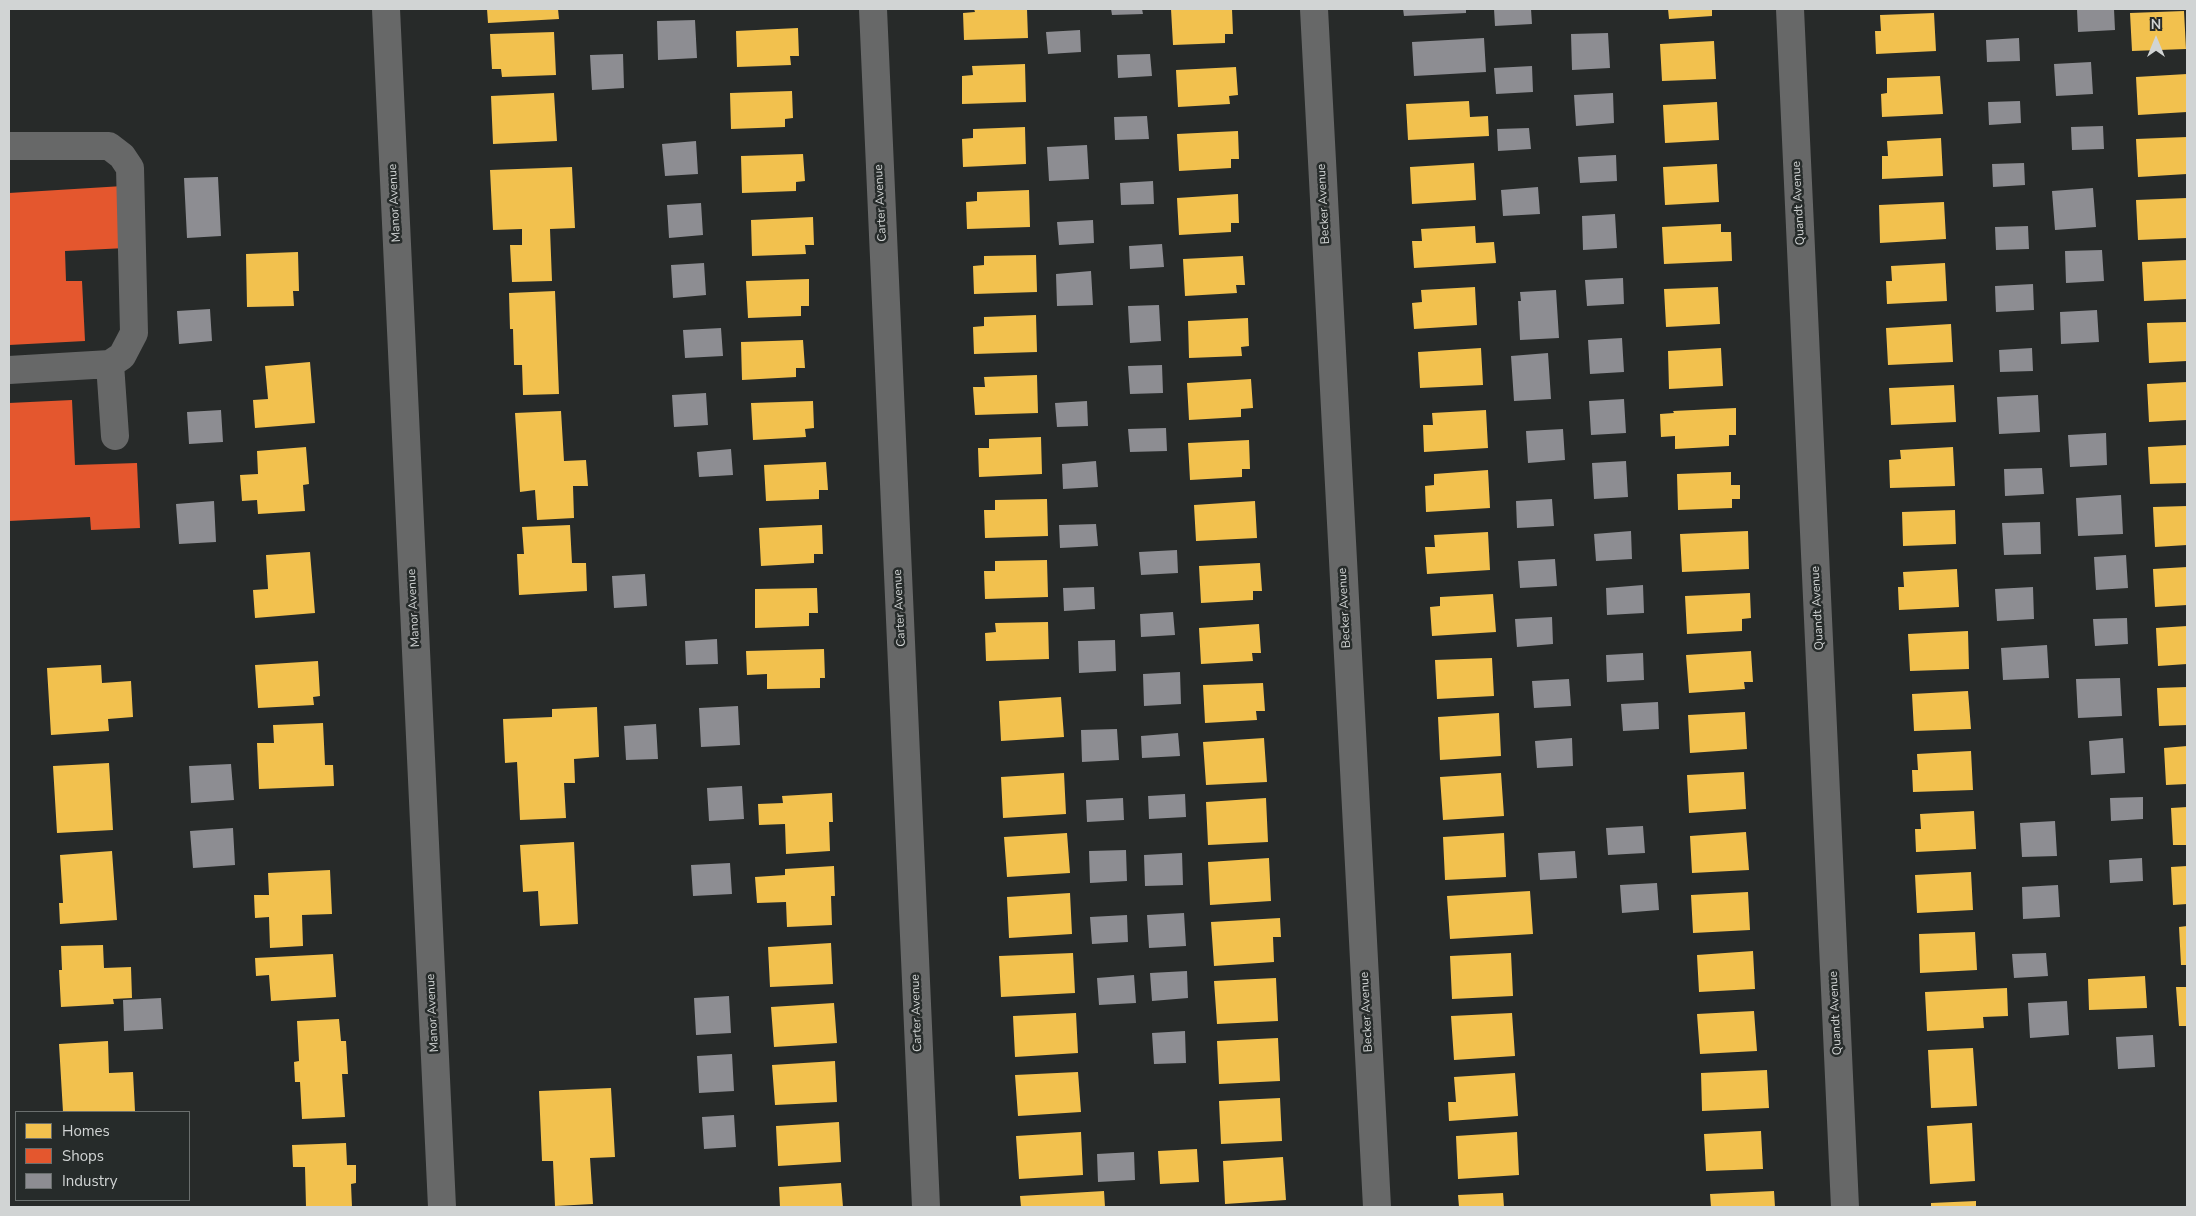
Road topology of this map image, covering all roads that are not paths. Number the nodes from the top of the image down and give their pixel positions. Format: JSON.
{"nodes":[{"id":1,"x":386,"y":9,"type":"edge"},
{"id":2,"x":873,"y":9,"type":"edge"},
{"id":3,"x":1314,"y":9,"type":"edge"},
{"id":4,"x":1790,"y":9,"type":"edge"},
{"id":5,"x":9,"y":146,"type":"edge"},
{"id":6,"x":110,"y":364,"type":"junction"},
{"id":7,"x":9,"y":370,"type":"edge"},
{"id":8,"x":115,"y":436,"type":"dead end"},
{"id":9,"x":442,"y":1207,"type":"edge"},
{"id":10,"x":926,"y":1207,"type":"edge"},
{"id":11,"x":1377,"y":1207,"type":"edge"},
{"id":12,"x":1845,"y":1207,"type":"edge"}],
"edges":[{"from":1,"to":9,"type":"street","name":"Manor Avenue"},
{"from":2,"to":10,"type":"street","name":"Carter Avenue"},
{"from":3,"to":11,"type":"street","name":"Becker Avenue"},
{"from":4,"to":12,"type":"street","name":"Quandt Avenue"},
{"from":5,"to":6,"type":"street"},
{"from":6,"to":7,"type":"street"},
{"from":6,"to":8,"type":"street"}]}
